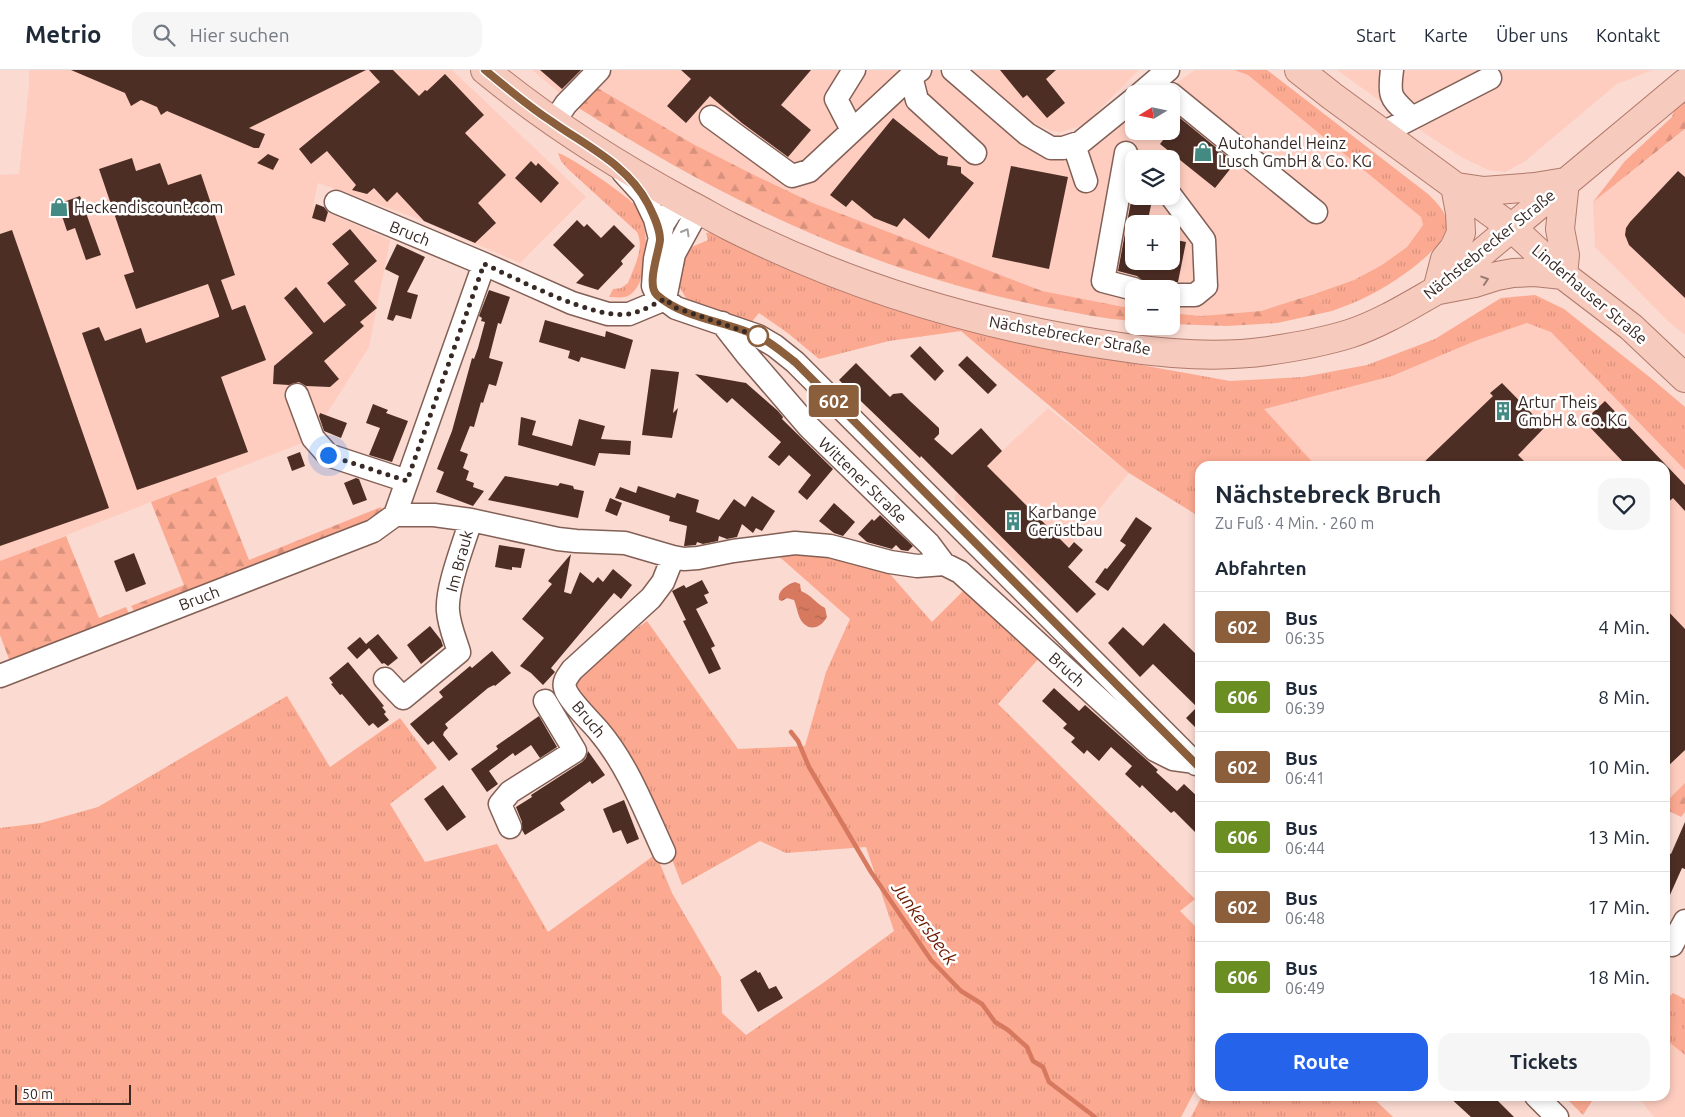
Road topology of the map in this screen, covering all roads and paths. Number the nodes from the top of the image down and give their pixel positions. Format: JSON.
{"nodes":[{"id":1,"x":485,"y":70,"type":"edge"},
{"id":2,"x":599,"y":70,"type":"edge"},
{"id":3,"x":854,"y":70,"type":"edge"},
{"id":4,"x":953,"y":70,"type":"edge"},
{"id":5,"x":1299,"y":70,"type":"edge"},
{"id":6,"x":1392,"y":70,"type":"edge"},
{"id":7,"x":915,"y":73,"type":"edge"},
{"id":8,"x":1490,"y":78,"type":"dead end"},
{"id":9,"x":1685,"y":83,"type":"edge"},
{"id":10,"x":1180,"y":101,"type":"edge"},
{"id":11,"x":1125,"y":106,"type":"edge"},
{"id":12,"x":711,"y":117,"type":"dead end"},
{"id":13,"x":1412,"y":118,"type":"junction"},
{"id":14,"x":1105,"y":122,"type":"junction"},
{"id":15,"x":553,"y":123,"type":"junction"},
{"id":16,"x":852,"y":130,"type":"junction"},
{"id":17,"x":1383,"y":133,"type":"junction"},
{"id":18,"x":1074,"y":145,"type":"junction"},
{"id":19,"x":1125,"y":152,"type":"edge"},
{"id":20,"x":974,"y":153,"type":"dead end"},
{"id":21,"x":616,"y":164,"type":"junction"},
{"id":22,"x":1086,"y":181,"type":"dead end"},
{"id":23,"x":1125,"y":182,"type":"edge"},
{"id":24,"x":1565,"y":182,"type":"junction"},
{"id":25,"x":1455,"y":186,"type":"junction"},
{"id":26,"x":336,"y":202,"type":"dead end"},
{"id":27,"x":1178,"y":205,"type":"edge"},
{"id":28,"x":694,"y":207,"type":"junction"},
{"id":29,"x":1316,"y":212,"type":"dead end"},
{"id":30,"x":1512,"y":228,"type":"junction"},
{"id":31,"x":660,"y":239,"type":"junction"},
{"id":32,"x":484,"y":264,"type":"junction"},
{"id":33,"x":1563,"y":275,"type":"junction"},
{"id":34,"x":1125,"y":287,"type":"edge"},
{"id":35,"x":1437,"y":290,"type":"junction"},
{"id":36,"x":1180,"y":295,"type":"edge"},
{"id":37,"x":665,"y":299,"type":"junction"},
{"id":38,"x":722,"y":323,"type":"junction"},
{"id":39,"x":1685,"y":378,"type":"edge"},
{"id":40,"x":297,"y":395,"type":"dead end"},
{"id":41,"x":407,"y":481,"type":"junction"},
{"id":42,"x":395,"y":515,"type":"junction"},
{"id":43,"x":471,"y":520,"type":"junction"},
{"id":44,"x":929,"y":544,"type":"joint"},
{"id":45,"x":673,"y":557,"type":"junction"},
{"id":46,"x":944,"y":564,"type":"junction"},
{"id":47,"x":0,"y":676,"type":"edge"},
{"id":48,"x":385,"y":679,"type":"dead end"},
{"id":49,"x":545,"y":701,"type":"dead end"},
{"id":50,"x":1195,"y":763,"type":"edge"},
{"id":51,"x":1195,"y":764,"type":"edge"},
{"id":52,"x":510,"y":827,"type":"dead end"},
{"id":53,"x":664,"y":852,"type":"dead end"},
{"id":54,"x":1685,"y":921,"type":"edge"},
{"id":55,"x":1674,"y":947,"type":"edge"},
{"id":56,"x":1541,"y":1101,"type":"edge"},
{"id":57,"x":1557,"y":1117,"type":"edge"}],
"edges":[{"from":1,"to":15,"type":"main road"},
{"from":2,"to":15,"type":"street"},
{"from":3,"to":16,"type":"street"},
{"from":4,"to":18,"type":"street"},
{"from":5,"to":17,"type":"main road","name":"Linderhauser Straße"},
{"from":6,"to":13,"type":"street"},
{"from":7,"to":16,"type":"street"},
{"from":7,"to":20,"type":"street"},
{"from":8,"to":13,"type":"street"},
{"from":9,"to":24,"type":"main road","name":"Nächstebrecker Straße"},
{"from":10,"to":29,"type":"street"},
{"from":11,"to":14,"type":"street"},
{"from":12,"to":16,"type":"street"},
{"from":13,"to":17,"type":"street"},
{"from":14,"to":18,"type":"street"},
{"from":14,"to":19,"type":"street"},
{"from":15,"to":21,"type":"main road"},
{"from":17,"to":25,"type":"main road","name":"Linderhauser Straße"},
{"from":18,"to":22,"type":"street"},
{"from":21,"to":28,"type":"main road"},
{"from":21,"to":31,"type":"street"},
{"from":23,"to":34,"type":"street"},
{"from":24,"to":25,"type":"main road"},
{"from":24,"to":30,"type":"main road","name":"Nächstebrecker Straße"},
{"from":24,"to":33,"type":"main road"},
{"from":25,"to":30,"type":"main road","name":"Linderhauser Straße"},
{"from":25,"to":35,"type":"main road"},
{"from":26,"to":32,"type":"street","name":"Bruch"},
{"from":27,"to":36,"type":"street"},
{"from":28,"to":31,"type":"street"},
{"from":28,"to":35,"type":"main road","name":"Nächstebrecker Straße"},
{"from":37,"to":28,"type":"street","one_way":true},
{"from":30,"to":33,"type":"main road","name":"Linderhauser Straße"},
{"from":30,"to":35,"type":"main road","name":"Nächstebrecker Straße"},
{"from":31,"to":37,"type":"street"},
{"from":32,"to":37,"type":"street","name":"Bruch"},
{"from":32,"to":41,"type":"street"},
{"from":35,"to":33,"type":"main road","one_way":true},
{"from":33,"to":39,"type":"main road","name":"Linderhauser Straße"},
{"from":37,"to":38,"type":"street"},
{"from":38,"to":44,"type":"street","name":"Wittener Straße"},
{"from":38,"to":50,"type":"street"},
{"from":40,"to":41,"type":"street"},
{"from":41,"to":42,"type":"street"},
{"from":42,"to":43,"type":"street"},
{"from":42,"to":47,"type":"street","name":"Bruch"},
{"from":43,"to":45,"type":"street"},
{"from":43,"to":48,"type":"street","name":"Im Brauk"},
{"from":44,"to":46,"type":"street","name":"Bruch"},
{"from":45,"to":46,"type":"street"},
{"from":45,"to":53,"type":"street","name":"Bruch"},
{"from":46,"to":51,"type":"street","name":"Bruch"},
{"from":49,"to":52,"type":"street"},
{"from":54,"to":55,"type":"street"},
{"from":56,"to":57,"type":"street"}]}
